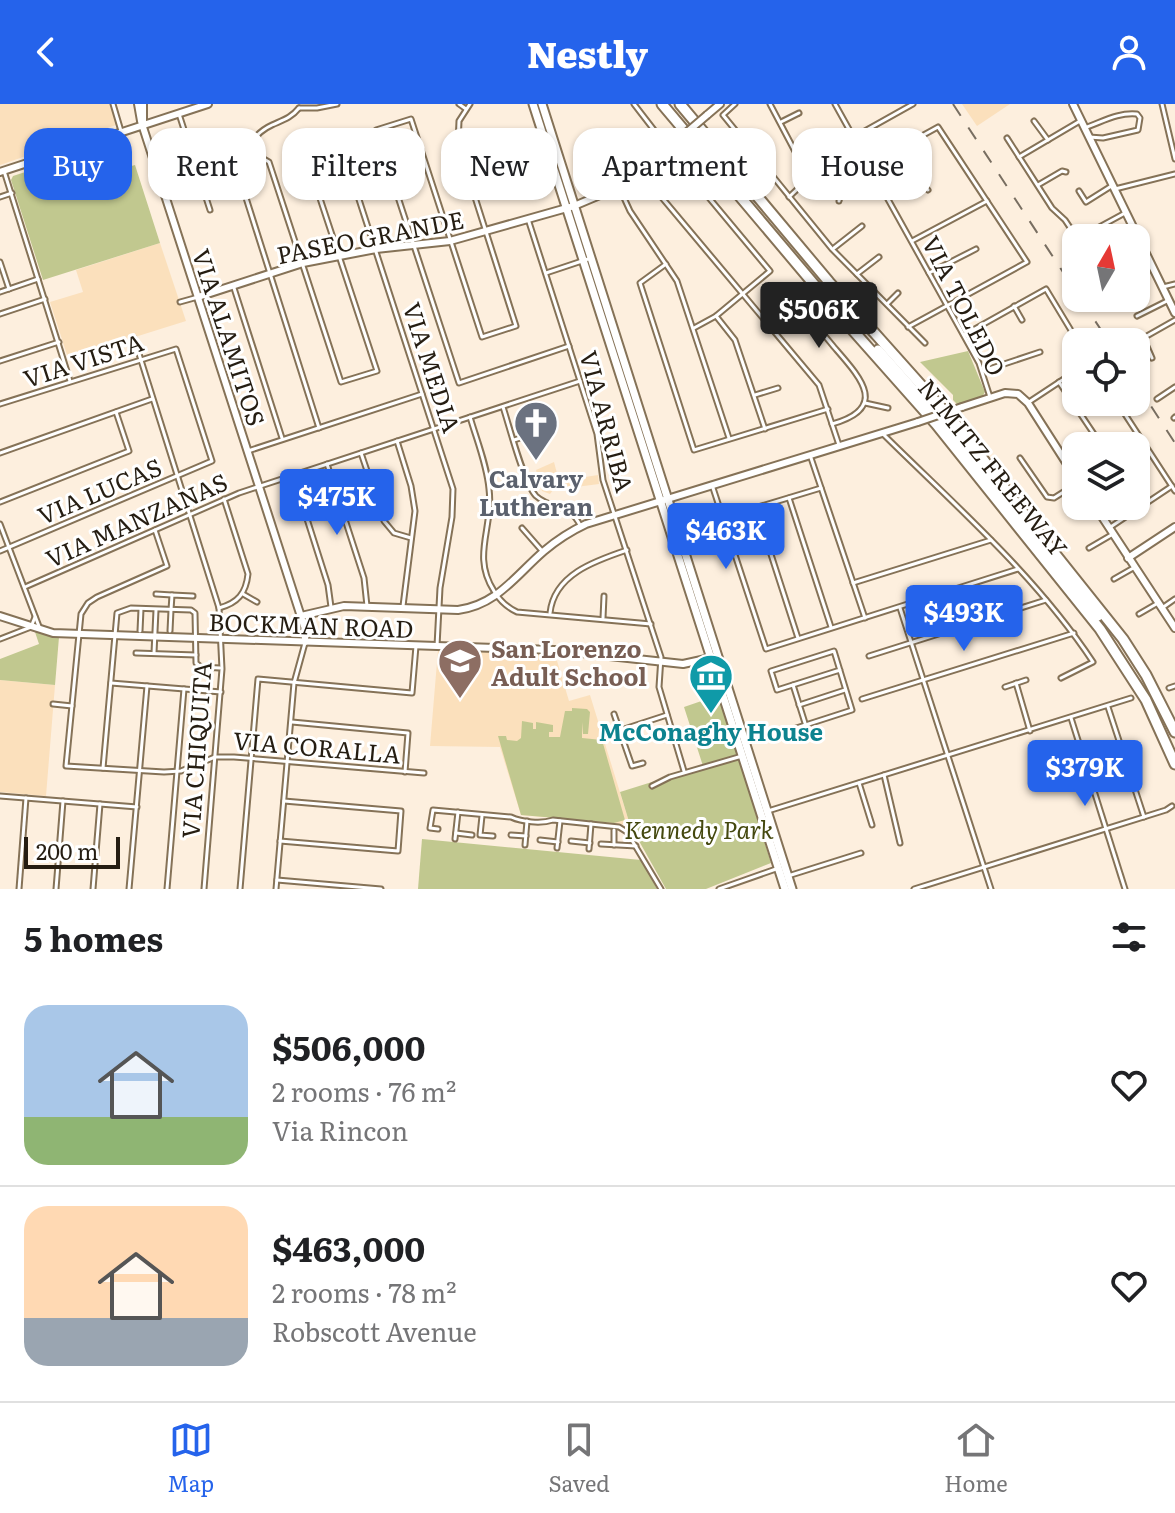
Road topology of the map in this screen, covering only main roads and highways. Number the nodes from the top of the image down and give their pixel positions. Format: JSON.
{"nodes":[{"id":1,"x":533,"y":104,"type":"edge"},
{"id":2,"x":542,"y":104,"type":"edge"},
{"id":3,"x":662,"y":104,"type":"edge"},
{"id":4,"x":669,"y":104,"type":"edge"},
{"id":5,"x":680,"y":104,"type":"edge"},
{"id":6,"x":571,"y":205,"type":"junction"},
{"id":7,"x":588,"y":259,"type":"junction"},
{"id":8,"x":900,"y":373,"type":"junction"},
{"id":9,"x":904,"y":387,"type":"junction"},
{"id":10,"x":640,"y":435,"type":"junction"},
{"id":11,"x":651,"y":446,"type":"junction"},
{"id":12,"x":664,"y":499,"type":"junction"},
{"id":13,"x":687,"y":571,"type":"junction"},
{"id":14,"x":715,"y":657,"type":"junction"},
{"id":15,"x":730,"y":716,"type":"junction"},
{"id":16,"x":741,"y":725,"type":"junction"},
{"id":17,"x":1175,"y":732,"type":"edge"},
{"id":18,"x":1175,"y":750,"type":"edge"},
{"id":19,"x":1175,"y":764,"type":"edge"},
{"id":20,"x":764,"y":812,"type":"junction"},
{"id":21,"x":781,"y":867,"type":"junction"},
{"id":22,"x":785,"y":889,"type":"edge"},
{"id":23,"x":792,"y":889,"type":"edge"}],
"edges":[{"from":1,"to":6,"type":"main road"},
{"from":2,"to":6,"type":"main road"},
{"from":3,"to":9,"type":"highway","name":"NIMITZ FREEWAY"},
{"from":4,"to":8,"type":"highway"},
{"from":5,"to":17,"type":"highway","name":"NIMITZ FREEWAY"},
{"from":6,"to":7,"type":"main road"},
{"from":7,"to":10,"type":"main road"},
{"from":7,"to":11,"type":"main road"},
{"from":8,"to":9,"type":"highway"},
{"from":8,"to":18,"type":"highway"},
{"from":9,"to":19,"type":"highway","name":"NIMITZ FREEWAY"},
{"from":10,"to":11,"type":"main road"},
{"from":10,"to":12,"type":"main road"},
{"from":11,"to":12,"type":"main road"},
{"from":12,"to":13,"type":"main road"},
{"from":12,"to":13,"type":"main road"},
{"from":13,"to":14,"type":"main road"},
{"from":13,"to":14,"type":"main road"},
{"from":14,"to":15,"type":"main road"},
{"from":14,"to":16,"type":"main road"},
{"from":15,"to":16,"type":"main road"},
{"from":15,"to":20,"type":"main road"},
{"from":16,"to":20,"type":"main road"},
{"from":20,"to":21,"type":"main road"},
{"from":21,"to":22,"type":"main road"},
{"from":21,"to":23,"type":"main road"}]}
